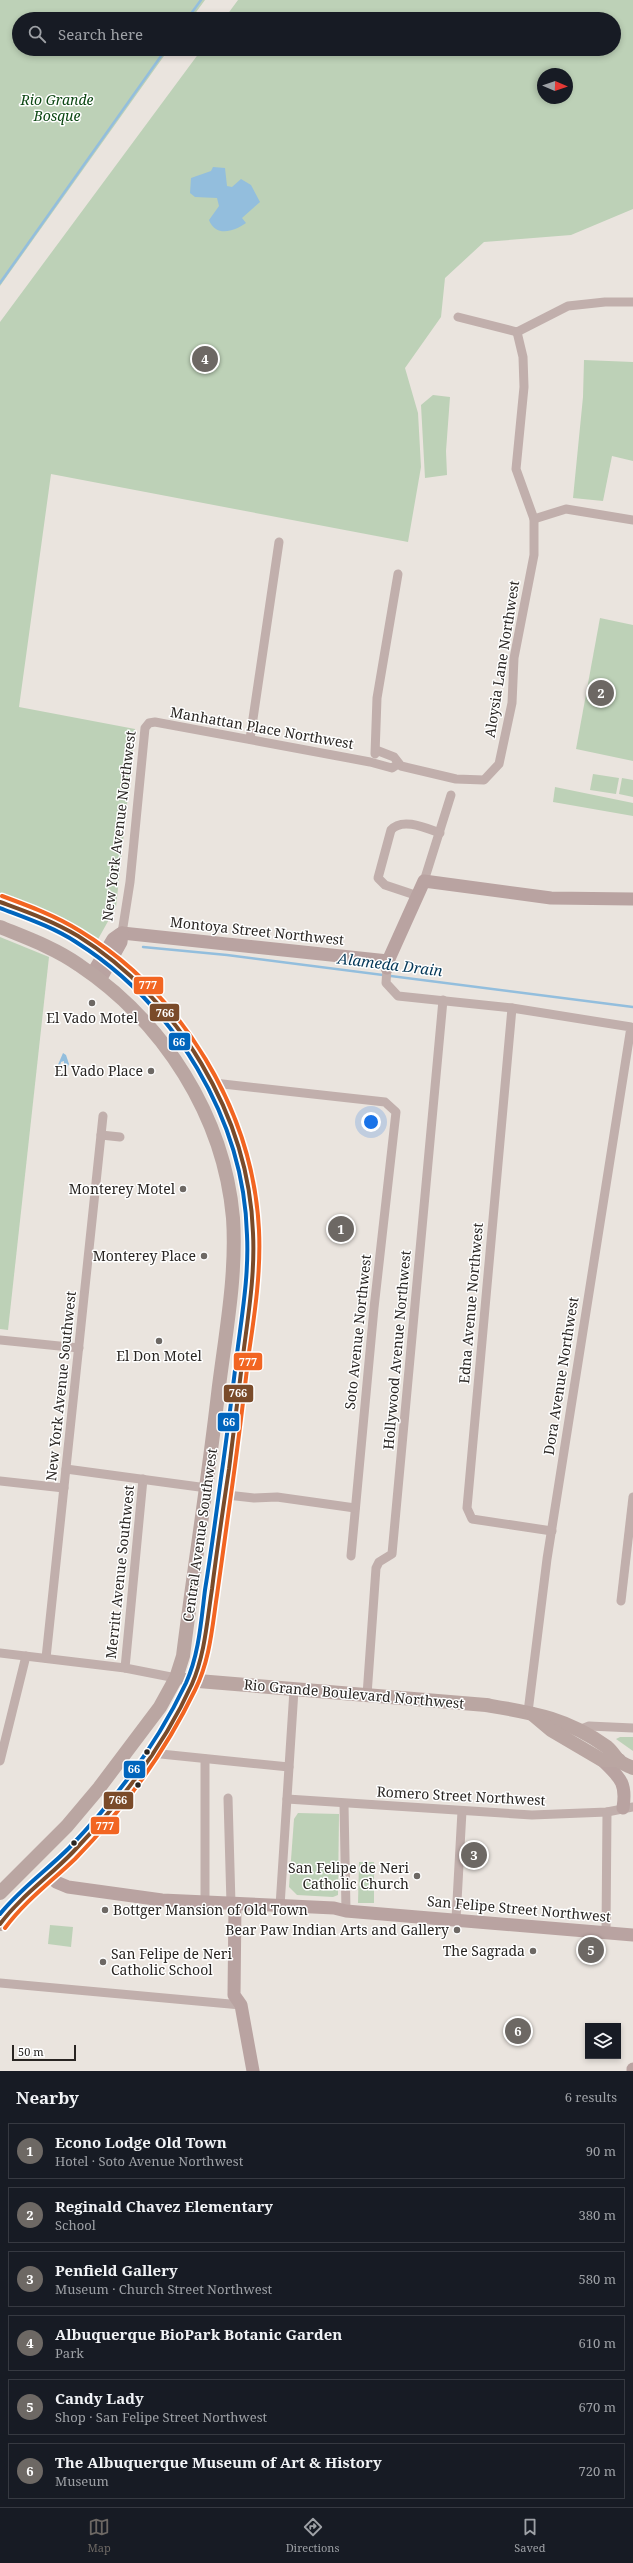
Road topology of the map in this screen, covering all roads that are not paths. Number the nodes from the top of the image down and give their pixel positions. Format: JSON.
{"nodes":[{"id":1,"x":633,"y":302,"type":"edge"},
{"id":2,"x":458,"y":317,"type":"dead end"},
{"id":3,"x":517,"y":332,"type":"junction"},
{"id":4,"x":534,"y":519,"type":"junction"},
{"id":5,"x":633,"y":520,"type":"edge"},
{"id":6,"x":279,"y":542,"type":"dead end"},
{"id":7,"x":398,"y":574,"type":"dead end"},
{"id":8,"x":148,"y":723,"type":"joint"},
{"id":9,"x":250,"y":739,"type":"junction"},
{"id":10,"x":376,"y":750,"type":"junction"},
{"id":11,"x":370,"y":762,"type":"junction"},
{"id":12,"x":398,"y":764,"type":"junction"},
{"id":13,"x":451,"y":795,"type":"dead end"},
{"id":14,"x":440,"y":833,"type":"junction"},
{"id":15,"x":424,"y":881,"type":"junction"},
{"id":16,"x":418,"y":896,"type":"junction"},
{"id":17,"x":633,"y":899,"type":"edge"},
{"id":18,"x":0,"y":902,"type":"edge"},
{"id":19,"x":0,"y":927,"type":"edge"},
{"id":20,"x":122,"y":933,"type":"junction"},
{"id":21,"x":108,"y":958,"type":"junction"},
{"id":22,"x":387,"y":964,"type":"junction"},
{"id":23,"x":96,"y":977,"type":"junction"},
{"id":24,"x":443,"y":1000,"type":"junction"},
{"id":25,"x":512,"y":1008,"type":"junction"},
{"id":26,"x":631,"y":1046,"type":"edge"},
{"id":27,"x":214,"y":1082,"type":"junction"},
{"id":28,"x":103,"y":1116,"type":"dead end"},
{"id":29,"x":101,"y":1135,"type":"junction"},
{"id":30,"x":120,"y":1137,"type":"dead end"},
{"id":31,"x":0,"y":1340,"type":"edge"},
{"id":32,"x":79,"y":1348,"type":"junction"},
{"id":33,"x":66,"y":1469,"type":"junction"},
{"id":34,"x":143,"y":1479,"type":"junction"},
{"id":35,"x":0,"y":1481,"type":"edge"},
{"id":36,"x":64,"y":1488,"type":"junction"},
{"id":37,"x":207,"y":1488,"type":"junction"},
{"id":38,"x":227,"y":1495,"type":"junction"},
{"id":39,"x":633,"y":1497,"type":"edge"},
{"id":40,"x":356,"y":1508,"type":"junction"},
{"id":41,"x":552,"y":1531,"type":"junction"},
{"id":42,"x":631,"y":1544,"type":"edge"},
{"id":43,"x":351,"y":1556,"type":"dead end"},
{"id":44,"x":621,"y":1601,"type":"dead end"},
{"id":45,"x":0,"y":1653,"type":"edge"},
{"id":46,"x":26,"y":1656,"type":"junction"},
{"id":47,"x":46,"y":1658,"type":"junction"},
{"id":48,"x":125,"y":1668,"type":"junction"},
{"id":49,"x":176,"y":1678,"type":"junction"},
{"id":50,"x":194,"y":1681,"type":"junction"},
{"id":51,"x":294,"y":1690,"type":"junction"},
{"id":52,"x":367,"y":1695,"type":"junction"},
{"id":53,"x":530,"y":1713,"type":"junction"},
{"id":54,"x":633,"y":1728,"type":"edge"},
{"id":55,"x":579,"y":1730,"type":"junction"},
{"id":56,"x":151,"y":1754,"type":"junction"},
{"id":57,"x":205,"y":1759,"type":"junction"},
{"id":58,"x":602,"y":1760,"type":"junction"},
{"id":59,"x":619,"y":1760,"type":"junction"},
{"id":60,"x":0,"y":1761,"type":"edge"},
{"id":61,"x":289,"y":1766,"type":"junction"},
{"id":62,"x":633,"y":1768,"type":"edge"},
{"id":63,"x":228,"y":1798,"type":"dead end"},
{"id":64,"x":287,"y":1799,"type":"junction"},
{"id":65,"x":344,"y":1804,"type":"junction"},
{"id":66,"x":628,"y":1808,"type":"edge"},
{"id":67,"x":462,"y":1811,"type":"junction"},
{"id":68,"x":607,"y":1812,"type":"junction"},
{"id":69,"x":48,"y":1874,"type":"junction"},
{"id":70,"x":0,"y":1893,"type":"edge"},
{"id":71,"x":205,"y":1903,"type":"junction"},
{"id":72,"x":233,"y":1904,"type":"junction"},
{"id":73,"x":280,"y":1906,"type":"junction"},
{"id":74,"x":346,"y":1911,"type":"junction"},
{"id":75,"x":456,"y":1919,"type":"junction"},
{"id":76,"x":0,"y":1924,"type":"edge"},
{"id":77,"x":606,"y":1932,"type":"junction"},
{"id":78,"x":633,"y":1935,"type":"edge"},
{"id":79,"x":0,"y":1983,"type":"edge"},
{"id":80,"x":241,"y":2005,"type":"junction"},
{"id":81,"x":253,"y":2071,"type":"edge"}],
"edges":[{"from":1,"to":3,"type":"street"},
{"from":2,"to":3,"type":"street"},
{"from":3,"to":4,"type":"street","name":"Aloysia Lane Northwest"},
{"from":4,"to":5,"type":"street"},
{"from":4,"to":12,"type":"street","name":"Aloysia Lane Northwest"},
{"from":6,"to":9,"type":"street"},
{"from":7,"to":10,"type":"street"},
{"from":8,"to":9,"type":"street","name":"Manhattan Place Northwest"},
{"from":8,"to":20,"type":"street","name":"New York Avenue Northwest"},
{"from":9,"to":11,"type":"street","name":"Manhattan Place Northwest"},
{"from":10,"to":11,"type":"street"},
{"from":10,"to":12,"type":"street","name":"Aloysia Lane Northwest"},
{"from":11,"to":12,"type":"street","name":"Aloysia Lane Northwest"},
{"from":13,"to":14,"type":"street"},
{"from":14,"to":15,"type":"street"},
{"from":14,"to":16,"type":"street"},
{"from":15,"to":16,"type":"street"},
{"from":15,"to":17,"type":"street"},
{"from":16,"to":22,"type":"street"},
{"from":18,"to":21,"type":"main road"},
{"from":19,"to":23,"type":"main road","name":"Central Avenue Southwest"},
{"from":20,"to":21,"type":"street","name":"New York Avenue Northwest"},
{"from":20,"to":22,"type":"street","name":"Montoya Street Northwest"},
{"from":21,"to":23,"type":"street","name":"New York Avenue Northwest"},
{"from":21,"to":27,"type":"main road"},
{"from":22,"to":24,"type":"street"},
{"from":23,"to":37,"type":"main road","name":"Central Avenue Southwest"},
{"from":24,"to":25,"type":"street"},
{"from":24,"to":52,"type":"street","name":"Hollywood Avenue Northwest"},
{"from":25,"to":26,"type":"street","name":"Dora Avenue Northwest"},
{"from":25,"to":41,"type":"street","name":"Edna Avenue Northwest"},
{"from":26,"to":41,"type":"street","name":"Dora Avenue Northwest"},
{"from":27,"to":38,"type":"main road"},
{"from":27,"to":40,"type":"street","name":"Soto Avenue Northwest"},
{"from":28,"to":29,"type":"street","name":"New York Avenue Southwest"},
{"from":29,"to":30,"type":"street"},
{"from":29,"to":32,"type":"street","name":"New York Avenue Southwest"},
{"from":31,"to":32,"type":"street"},
{"from":32,"to":33,"type":"street","name":"New York Avenue Southwest"},
{"from":33,"to":34,"type":"street"},
{"from":33,"to":36,"type":"street","name":"New York Avenue Southwest"},
{"from":34,"to":37,"type":"street"},
{"from":34,"to":48,"type":"street","name":"Merritt Avenue Southwest"},
{"from":35,"to":36,"type":"street"},
{"from":36,"to":47,"type":"street","name":"New York Avenue Southwest"},
{"from":37,"to":49,"type":"main road","name":"Central Avenue Southwest"},
{"from":38,"to":40,"type":"street"},
{"from":38,"to":50,"type":"main road"},
{"from":39,"to":42,"type":"street"},
{"from":40,"to":43,"type":"street","name":"Soto Avenue Northwest"},
{"from":41,"to":53,"type":"street","name":"Dora Avenue Northwest"},
{"from":42,"to":44,"type":"street"},
{"from":45,"to":46,"type":"street"},
{"from":46,"to":47,"type":"street"},
{"from":46,"to":60,"type":"street"},
{"from":47,"to":48,"type":"street"},
{"from":48,"to":49,"type":"street"},
{"from":49,"to":50,"type":"main road","name":"Rio Grande Boulevard Northwest"},
{"from":49,"to":70,"type":"main road","name":"Central Avenue Southwest"},
{"from":50,"to":51,"type":"main road","name":"Rio Grande Boulevard Northwest"},
{"from":50,"to":56,"type":"main road"},
{"from":51,"to":52,"type":"main road","name":"Rio Grande Boulevard Northwest"},
{"from":51,"to":61,"type":"street"},
{"from":52,"to":53,"type":"main road","name":"Rio Grande Boulevard Northwest"},
{"from":53,"to":55,"type":"main road","name":"Rio Grande Boulevard Northwest"},
{"from":53,"to":58,"type":"main road"},
{"from":54,"to":55,"type":"street"},
{"from":55,"to":59,"type":"main road","name":"Rio Grande Boulevard Northwest"},
{"from":56,"to":57,"type":"street"},
{"from":56,"to":69,"type":"main road"},
{"from":57,"to":61,"type":"street"},
{"from":57,"to":71,"type":"street"},
{"from":58,"to":59,"type":"main road","name":"Rio Grande Boulevard Northwest"},
{"from":58,"to":66,"type":"street"},
{"from":59,"to":62,"type":"main road","name":"Rio Grande Boulevard Northwest"},
{"from":61,"to":64,"type":"street"},
{"from":63,"to":72,"type":"street"},
{"from":64,"to":65,"type":"street","name":"Romero Street Northwest"},
{"from":64,"to":73,"type":"street"},
{"from":65,"to":67,"type":"street","name":"Romero Street Northwest"},
{"from":65,"to":74,"type":"street"},
{"from":66,"to":68,"type":"street","name":"Romero Street Northwest"},
{"from":67,"to":68,"type":"street","name":"Romero Street Northwest"},
{"from":67,"to":75,"type":"street"},
{"from":68,"to":77,"type":"street"},
{"from":69,"to":71,"type":"street","name":"San Felipe Street Northwest"},
{"from":69,"to":76,"type":"main road"},
{"from":71,"to":72,"type":"street","name":"San Felipe Street Northwest"},
{"from":72,"to":73,"type":"street","name":"San Felipe Street Northwest"},
{"from":72,"to":80,"type":"street"},
{"from":73,"to":74,"type":"street","name":"San Felipe Street Northwest"},
{"from":74,"to":75,"type":"street","name":"San Felipe Street Northwest"},
{"from":75,"to":77,"type":"street","name":"San Felipe Street Northwest"},
{"from":77,"to":78,"type":"street","name":"San Felipe Street Northwest"},
{"from":79,"to":80,"type":"street"},
{"from":80,"to":81,"type":"street"}]}
